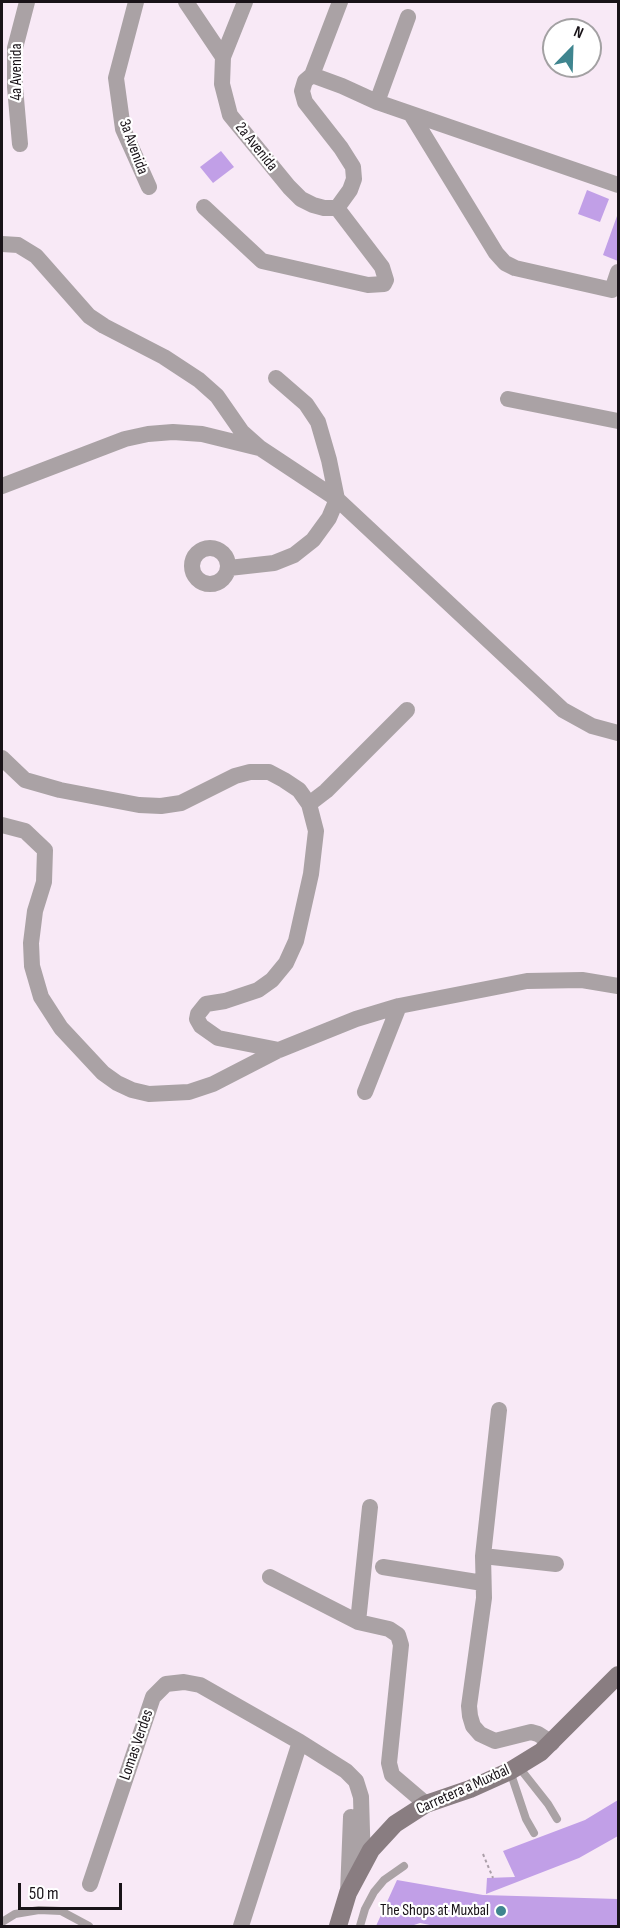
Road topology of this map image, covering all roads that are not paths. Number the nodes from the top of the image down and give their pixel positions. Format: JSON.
{"nodes":[{"id":1,"x":27,"y":2,"type":"edge"},
{"id":2,"x":136,"y":2,"type":"edge"},
{"id":3,"x":186,"y":2,"type":"edge"},
{"id":4,"x":245,"y":2,"type":"edge"},
{"id":5,"x":340,"y":2,"type":"edge"},
{"id":6,"x":408,"y":17,"type":"dead end"},
{"id":7,"x":223,"y":57,"type":"junction"},
{"id":8,"x":312,"y":75,"type":"junction"},
{"id":9,"x":377,"y":102,"type":"junction"},
{"id":10,"x":411,"y":114,"type":"junction"},
{"id":11,"x":20,"y":144,"type":"dead end"},
{"id":12,"x":618,"y":185,"type":"edge"},
{"id":13,"x":148,"y":187,"type":"dead end"},
{"id":14,"x":204,"y":207,"type":"dead end"},
{"id":15,"x":337,"y":208,"type":"junction"},
{"id":16,"x":2,"y":244,"type":"edge"},
{"id":17,"x":618,"y":272,"type":"edge"},
{"id":18,"x":276,"y":378,"type":"dead end"},
{"id":19,"x":508,"y":399,"type":"dead end"},
{"id":20,"x":618,"y":421,"type":"edge"},
{"id":21,"x":260,"y":448,"type":"junction"},
{"id":22,"x":2,"y":486,"type":"edge"},
{"id":23,"x":337,"y":499,"type":"junction"},
{"id":24,"x":229,"y":568,"type":"dead end"},
{"id":25,"x":407,"y":710,"type":"dead end"},
{"id":26,"x":618,"y":733,"type":"edge"},
{"id":27,"x":2,"y":758,"type":"edge"},
{"id":28,"x":309,"y":804,"type":"junction"},
{"id":29,"x":2,"y":825,"type":"edge"},
{"id":30,"x":618,"y":986,"type":"edge"},
{"id":31,"x":399,"y":1005,"type":"junction"},
{"id":32,"x":279,"y":1050,"type":"junction"},
{"id":33,"x":365,"y":1092,"type":"dead end"},
{"id":34,"x":499,"y":1410,"type":"dead end"},
{"id":35,"x":370,"y":1507,"type":"dead end"},
{"id":36,"x":483,"y":1556,"type":"junction"},
{"id":37,"x":556,"y":1564,"type":"dead end"},
{"id":38,"x":383,"y":1567,"type":"dead end"},
{"id":39,"x":270,"y":1577,"type":"dead end"},
{"id":40,"x":483,"y":1583,"type":"junction"},
{"id":41,"x":358,"y":1622,"type":"junction"},
{"id":42,"x":618,"y":1675,"type":"edge"},
{"id":43,"x":300,"y":1742,"type":"junction"},
{"id":44,"x":552,"y":1743,"type":"junction"},
{"id":45,"x":514,"y":1768,"type":"junction"},
{"id":46,"x":346,"y":1772,"type":"junction"},
{"id":47,"x":426,"y":1804,"type":"junction"},
{"id":48,"x":556,"y":1819,"type":"dead end"},
{"id":49,"x":534,"y":1833,"type":"dead end"},
{"id":50,"x":363,"y":1866,"type":"junction"},
{"id":51,"x":404,"y":1866,"type":"dead end"},
{"id":52,"x":90,"y":1884,"type":"dead end"},
{"id":53,"x":348,"y":1893,"type":"junction"},
{"id":54,"x":2,"y":1922,"type":"edge"},
{"id":55,"x":89,"y":1926,"type":"edge"},
{"id":56,"x":241,"y":1926,"type":"edge"},
{"id":57,"x":338,"y":1926,"type":"edge"},
{"id":58,"x":360,"y":1926,"type":"edge"}],
"edges":[{"from":1,"to":11,"type":"street","name":"4a Avenida"},
{"from":2,"to":13,"type":"street","name":"3a Avenida"},
{"from":3,"to":7,"type":"street"},
{"from":4,"to":7,"type":"street","name":"2a Avenida"},
{"from":5,"to":8,"type":"street"},
{"from":6,"to":9,"type":"street"},
{"from":7,"to":15,"type":"street","name":"2a Avenida"},
{"from":8,"to":9,"type":"street"},
{"from":8,"to":15,"type":"street"},
{"from":9,"to":10,"type":"street"},
{"from":10,"to":12,"type":"street"},
{"from":10,"to":17,"type":"street"},
{"from":14,"to":15,"type":"street"},
{"from":16,"to":21,"type":"street"},
{"from":18,"to":23,"type":"street"},
{"from":19,"to":20,"type":"street"},
{"from":21,"to":22,"type":"street"},
{"from":21,"to":23,"type":"street"},
{"from":23,"to":24,"type":"street"},
{"from":23,"to":26,"type":"street"},
{"from":25,"to":28,"type":"street"},
{"from":27,"to":28,"type":"street"},
{"from":28,"to":32,"type":"street"},
{"from":29,"to":32,"type":"street"},
{"from":30,"to":31,"type":"street"},
{"from":31,"to":32,"type":"street"},
{"from":31,"to":33,"type":"street"},
{"from":34,"to":36,"type":"street"},
{"from":35,"to":41,"type":"street"},
{"from":36,"to":37,"type":"street"},
{"from":36,"to":40,"type":"street"},
{"from":38,"to":40,"type":"street"},
{"from":39,"to":41,"type":"street"},
{"from":40,"to":44,"type":"street"},
{"from":41,"to":47,"type":"street"},
{"from":42,"to":44,"type":"main road","name":"Carretera a Muxbal"},
{"from":43,"to":46,"type":"street","name":"Lomas Verdes"},
{"from":43,"to":52,"type":"street","name":"Lomas Verdes"},
{"from":43,"to":56,"type":"street"},
{"from":44,"to":45,"type":"main road","name":"Carretera a Muxbal"},
{"from":45,"to":47,"type":"main road","name":"Carretera a Muxbal"},
{"from":45,"to":48,"type":"lane"},
{"from":45,"to":49,"type":"lane"},
{"from":46,"to":50,"type":"street","name":"Lomas Verdes"},
{"from":46,"to":53,"type":"street"},
{"from":47,"to":50,"type":"main road","name":"Carretera a Muxbal"},
{"from":50,"to":53,"type":"main road","name":"Carretera a Muxbal"},
{"from":51,"to":58,"type":"lane"},
{"from":53,"to":57,"type":"main road","name":"Carretera a Muxbal"},
{"from":54,"to":55,"type":"lane"}]}
